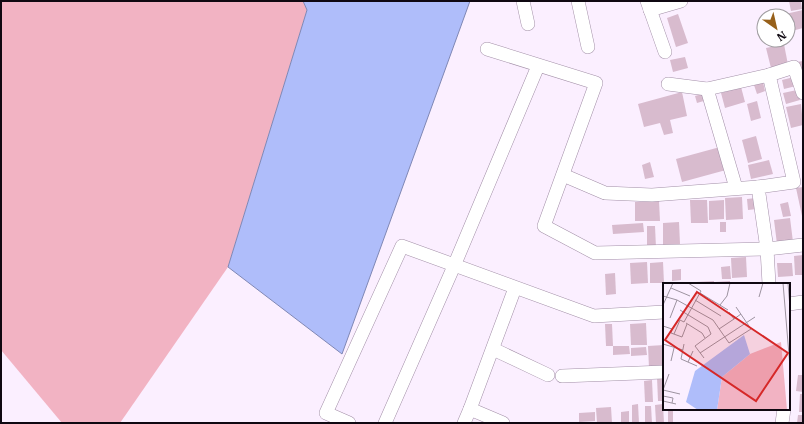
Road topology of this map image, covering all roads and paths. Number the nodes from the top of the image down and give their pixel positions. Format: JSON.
{"nodes":[{"id":1,"x":524,"y":1,"type":"edge"},
{"id":2,"x":578,"y":1,"type":"edge"},
{"id":3,"x":681,"y":1,"type":"edge"},
{"id":4,"x":649,"y":6,"type":"edge"},
{"id":5,"x":528,"y":24,"type":"dead end"},
{"id":6,"x":588,"y":47,"type":"dead end"},
{"id":7,"x":488,"y":49,"type":"dead end"},
{"id":8,"x":665,"y":52,"type":"dead end"},
{"id":9,"x":538,"y":66,"type":"junction"},
{"id":10,"x":769,"y":75,"type":"junction"},
{"id":11,"x":668,"y":84,"type":"dead end"},
{"id":12,"x":707,"y":89,"type":"junction"},
{"id":13,"x":803,"y":93,"type":"edge"},
{"id":14,"x":563,"y":175,"type":"junction"},
{"id":15,"x":798,"y":181,"type":"edge"},
{"id":16,"x":758,"y":187,"type":"junction"},
{"id":17,"x":736,"y":188,"type":"junction"},
{"id":18,"x":803,"y":245,"type":"edge"},
{"id":19,"x":767,"y":249,"type":"junction"},
{"id":20,"x":454,"y":266,"type":"junction"},
{"id":21,"x":769,"y":283,"type":"edge"},
{"id":22,"x":515,"y":288,"type":"junction"},
{"id":23,"x":803,"y":302,"type":"edge"},
{"id":24,"x":790,"y":304,"type":"edge"},
{"id":25,"x":663,"y":312,"type":"edge"},
{"id":26,"x":493,"y":349,"type":"junction"},
{"id":27,"x":663,"y":372,"type":"edge"},
{"id":28,"x":548,"y":375,"type":"dead end"},
{"id":29,"x":562,"y":376,"type":"dead end"},
{"id":30,"x":470,"y":409,"type":"junction"},
{"id":31,"x":784,"y":410,"type":"edge"},
{"id":32,"x":349,"y":423,"type":"edge"},
{"id":33,"x":385,"y":423,"type":"edge"},
{"id":34,"x":464,"y":423,"type":"edge"},
{"id":35,"x":503,"y":423,"type":"edge"},
{"id":36,"x":782,"y":423,"type":"edge"}],
"edges":[{"from":1,"to":5,"type":"street"},
{"from":2,"to":6,"type":"street"},
{"from":3,"to":4,"type":"street"},
{"from":4,"to":8,"type":"street"},
{"from":7,"to":9,"type":"street"},
{"from":9,"to":14,"type":"street"},
{"from":9,"to":20,"type":"street"},
{"from":10,"to":12,"type":"street"},
{"from":10,"to":13,"type":"street"},
{"from":10,"to":15,"type":"street"},
{"from":11,"to":12,"type":"street"},
{"from":12,"to":17,"type":"street"},
{"from":14,"to":17,"type":"street"},
{"from":14,"to":19,"type":"street"},
{"from":15,"to":16,"type":"street"},
{"from":16,"to":17,"type":"street"},
{"from":16,"to":19,"type":"street"},
{"from":18,"to":19,"type":"street"},
{"from":19,"to":21,"type":"street"},
{"from":20,"to":22,"type":"street"},
{"from":20,"to":32,"type":"street"},
{"from":20,"to":33,"type":"street"},
{"from":22,"to":25,"type":"street"},
{"from":22,"to":26,"type":"street"},
{"from":23,"to":24,"type":"street"},
{"from":26,"to":28,"type":"street"},
{"from":26,"to":30,"type":"street"},
{"from":27,"to":29,"type":"street"},
{"from":30,"to":34,"type":"street"},
{"from":30,"to":35,"type":"street"},
{"from":31,"to":36,"type":"street"}]}
